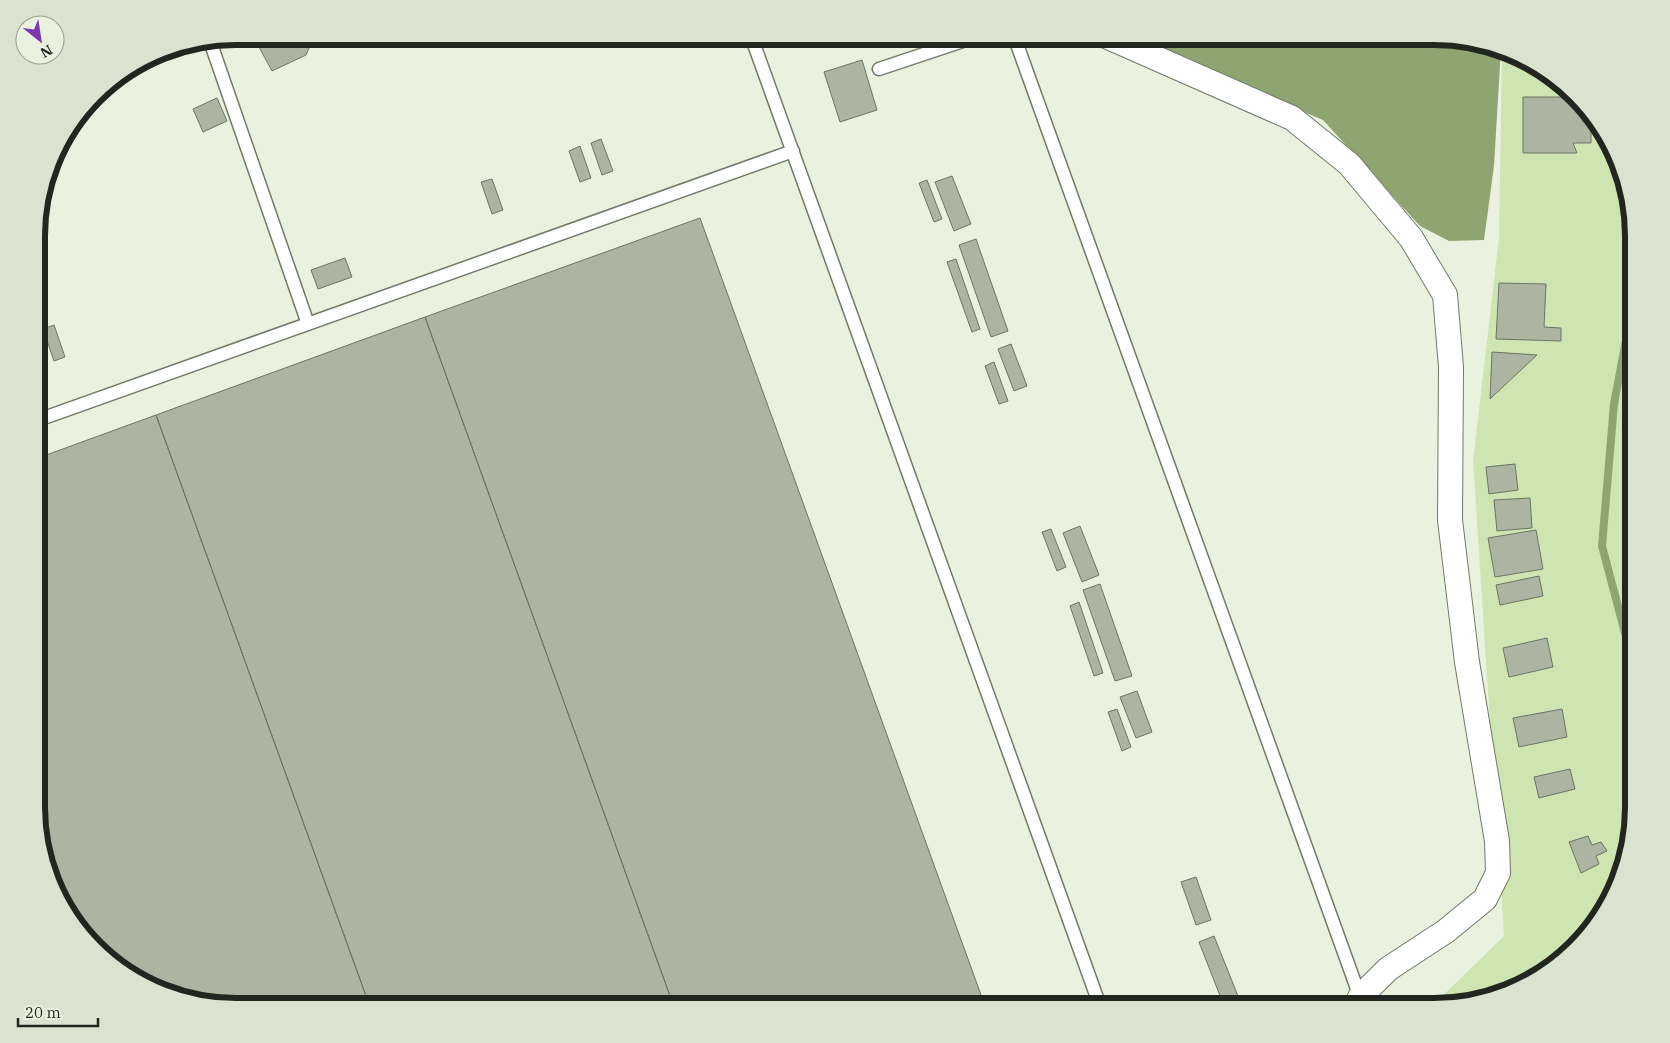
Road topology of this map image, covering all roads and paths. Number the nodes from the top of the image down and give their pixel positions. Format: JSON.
{"nodes":[{"id":1,"x":754,"y":45,"type":"edge"},
{"id":2,"x":951,"y":45,"type":"edge"},
{"id":3,"x":1017,"y":45,"type":"edge"},
{"id":4,"x":1126,"y":45,"type":"edge"},
{"id":5,"x":212,"y":47,"type":"edge"},
{"id":6,"x":879,"y":69,"type":"dead end"},
{"id":7,"x":793,"y":151,"type":"junction"},
{"id":8,"x":308,"y":324,"type":"junction"},
{"id":9,"x":45,"y":418,"type":"edge"},
{"id":10,"x":1097,"y":998,"type":"edge"},
{"id":11,"x":1357,"y":998,"type":"edge"},
{"id":12,"x":1362,"y":998,"type":"edge"}],
"edges":[{"from":1,"to":7,"type":"lane"},
{"from":2,"to":6,"type":"lane"},
{"from":3,"to":11,"type":"lane"},
{"from":4,"to":12,"type":"street"},
{"from":5,"to":8,"type":"lane"},
{"from":7,"to":8,"type":"lane"},
{"from":7,"to":10,"type":"lane"},
{"from":8,"to":9,"type":"lane"}]}
